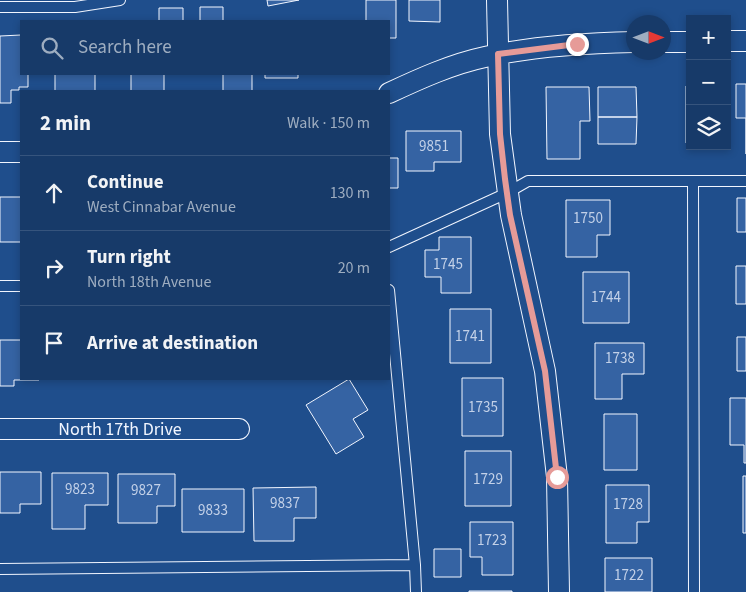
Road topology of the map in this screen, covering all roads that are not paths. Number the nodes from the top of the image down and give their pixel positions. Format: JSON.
{"nodes":[{"id":1,"x":120,"y":0,"type":"edge"},
{"id":2,"x":497,"y":0,"type":"edge"},
{"id":3,"x":0,"y":7,"type":"edge"},
{"id":4,"x":746,"y":41,"type":"edge"},
{"id":5,"x":626,"y":42,"type":"edge"},
{"id":6,"x":671,"y":42,"type":"edge"},
{"id":7,"x":686,"y":42,"type":"edge"},
{"id":8,"x":731,"y":42,"type":"edge"},
{"id":9,"x":498,"y":54,"type":"junction"},
{"id":10,"x":390,"y":93,"type":"edge"},
{"id":11,"x":0,"y":152,"type":"edge"},
{"id":12,"x":20,"y":152,"type":"edge"},
{"id":13,"x":693,"y":181,"type":"junction"},
{"id":14,"x":746,"y":181,"type":"edge"},
{"id":15,"x":507,"y":193,"type":"junction"},
{"id":16,"x":390,"y":247,"type":"edge"},
{"id":17,"x":0,"y":286,"type":"edge"},
{"id":18,"x":20,"y":286,"type":"edge"},
{"id":19,"x":390,"y":301,"type":"edge"},
{"id":20,"x":0,"y":429,"type":"edge"},
{"id":21,"x":239,"y":429,"type":"dead end"},
{"id":22,"x":415,"y":565,"type":"junction"},
{"id":23,"x":0,"y":569,"type":"edge"},
{"id":24,"x":416,"y":592,"type":"edge"},
{"id":25,"x":559,"y":592,"type":"edge"},
{"id":26,"x":694,"y":592,"type":"edge"}],
"edges":[{"from":1,"to":3,"type":"lane"},
{"from":2,"to":9,"type":"street"},
{"from":4,"to":8,"type":"street"},
{"from":5,"to":9,"type":"street"},
{"from":6,"to":7,"type":"street"},
{"from":9,"to":10,"type":"street"},
{"from":9,"to":15,"type":"street"},
{"from":11,"to":12,"type":"street"},
{"from":13,"to":14,"type":"lane"},
{"from":13,"to":15,"type":"lane"},
{"from":13,"to":26,"type":"lane"},
{"from":15,"to":16,"type":"lane"},
{"from":15,"to":25,"type":"street"},
{"from":17,"to":18,"type":"lane"},
{"from":19,"to":22,"type":"lane"},
{"from":20,"to":21,"type":"street","name":"North 17th Drive"},
{"from":22,"to":23,"type":"lane"},
{"from":22,"to":24,"type":"lane"}]}
